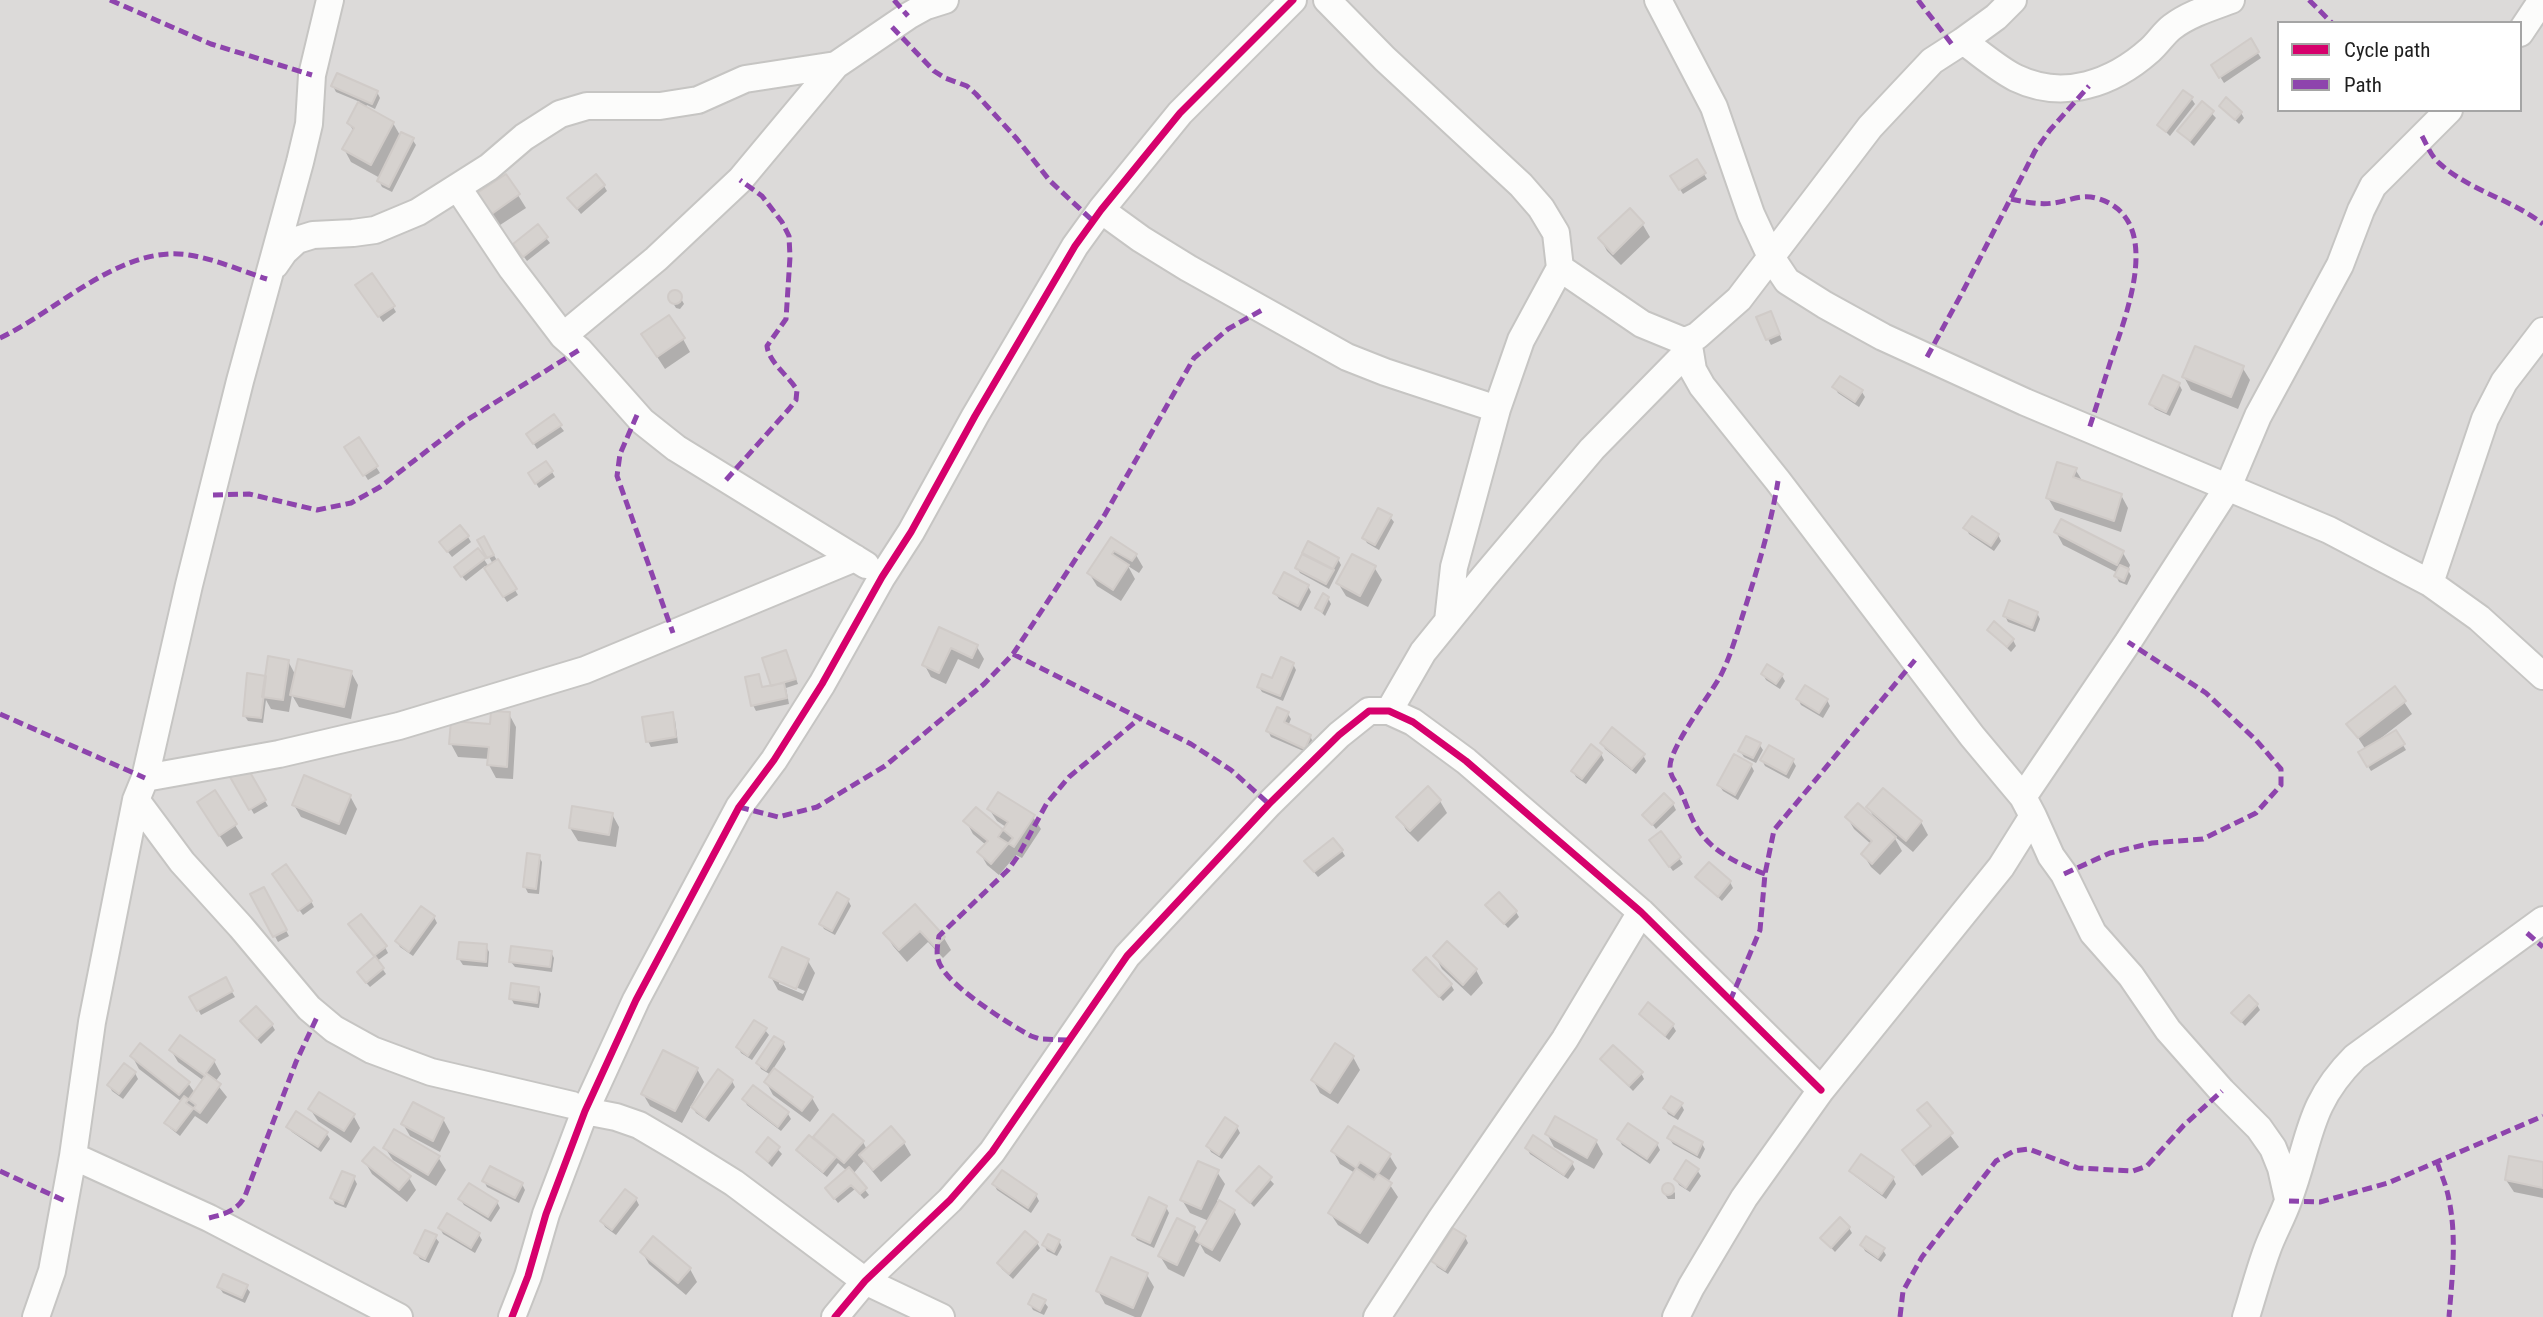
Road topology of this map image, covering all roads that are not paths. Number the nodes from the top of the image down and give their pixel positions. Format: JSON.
{"nodes":[{"id":1,"x":330,"y":0,"type":"edge"},
{"id":2,"x":945,"y":0,"type":"edge"},
{"id":3,"x":1293,"y":0,"type":"edge"},
{"id":4,"x":1326,"y":0,"type":"edge"},
{"id":5,"x":1658,"y":0,"type":"edge"},
{"id":6,"x":2013,"y":0,"type":"edge"},
{"id":7,"x":2231,"y":0,"type":"edge"},
{"id":8,"x":2542,"y":0,"type":"edge"},
{"id":9,"x":2522,"y":30,"type":"edge"},
{"id":10,"x":1963,"y":41,"type":"junction"},
{"id":11,"x":836,"y":65,"type":"junction"},
{"id":12,"x":2446,"y":112,"type":"edge"},
{"id":13,"x":458,"y":188,"type":"junction"},
{"id":14,"x":1101,"y":210,"type":"junction"},
{"id":15,"x":1771,"y":257,"type":"junction"},
{"id":16,"x":1560,"y":268,"type":"junction"},
{"id":17,"x":267,"y":279,"type":"junction"},
{"id":18,"x":2543,"y":331,"type":"edge"},
{"id":19,"x":563,"y":336,"type":"junction"},
{"id":20,"x":1689,"y":345,"type":"junction"},
{"id":21,"x":1497,"y":409,"type":"junction"},
{"id":22,"x":2228,"y":487,"type":"junction"},
{"id":23,"x":855,"y":558,"type":"junction"},
{"id":24,"x":882,"y":577,"type":"junction"},
{"id":25,"x":2430,"y":583,"type":"junction"},
{"id":26,"x":1448,"y":621,"type":"junction"},
{"id":27,"x":2543,"y":676,"type":"edge"},
{"id":28,"x":1389,"y":711,"type":"junction"},
{"id":29,"x":141,"y":789,"type":"junction"},
{"id":30,"x":2028,"y":807,"type":"junction"},
{"id":31,"x":1641,"y":912,"type":"junction"},
{"id":32,"x":2543,"y":920,"type":"edge"},
{"id":33,"x":1821,"y":1090,"type":"junction"},
{"id":34,"x":585,"y":1111,"type":"junction"},
{"id":35,"x":73,"y":1156,"type":"junction"},
{"id":36,"x":2288,"y":1200,"type":"junction"},
{"id":37,"x":865,"y":1281,"type":"junction"},
{"id":38,"x":36,"y":1317,"type":"edge"},
{"id":39,"x":399,"y":1317,"type":"edge"},
{"id":40,"x":512,"y":1317,"type":"edge"},
{"id":41,"x":835,"y":1317,"type":"edge"},
{"id":42,"x":941,"y":1317,"type":"edge"},
{"id":43,"x":1377,"y":1317,"type":"edge"},
{"id":44,"x":1676,"y":1317,"type":"edge"},
{"id":45,"x":2246,"y":1317,"type":"edge"}],
"edges":[{"from":1,"to":17,"type":"street"},
{"from":2,"to":11,"type":"street"},
{"from":3,"to":14,"type":"street"},
{"from":4,"to":16,"type":"street"},
{"from":5,"to":15,"type":"street"},
{"from":6,"to":10,"type":"street"},
{"from":7,"to":10,"type":"street"},
{"from":8,"to":9,"type":"street"},
{"from":10,"to":15,"type":"street"},
{"from":11,"to":13,"type":"street"},
{"from":11,"to":19,"type":"street"},
{"from":12,"to":22,"type":"street"},
{"from":13,"to":17,"type":"street"},
{"from":13,"to":19,"type":"street"},
{"from":14,"to":21,"type":"street"},
{"from":14,"to":24,"type":"street"},
{"from":15,"to":20,"type":"street"},
{"from":15,"to":22,"type":"street"},
{"from":16,"to":20,"type":"street"},
{"from":16,"to":21,"type":"street"},
{"from":17,"to":29,"type":"street"},
{"from":18,"to":25,"type":"street"},
{"from":19,"to":23,"type":"street"},
{"from":20,"to":26,"type":"street"},
{"from":20,"to":30,"type":"street"},
{"from":21,"to":26,"type":"street"},
{"from":22,"to":25,"type":"street"},
{"from":22,"to":30,"type":"street"},
{"from":23,"to":24,"type":"street"},
{"from":23,"to":29,"type":"street"},
{"from":24,"to":34,"type":"street"},
{"from":25,"to":27,"type":"street"},
{"from":26,"to":28,"type":"street"},
{"from":28,"to":31,"type":"street"},
{"from":28,"to":37,"type":"street"},
{"from":29,"to":34,"type":"street"},
{"from":29,"to":35,"type":"street"},
{"from":30,"to":33,"type":"street"},
{"from":30,"to":36,"type":"street"},
{"from":31,"to":33,"type":"street"},
{"from":31,"to":43,"type":"street"},
{"from":32,"to":36,"type":"street"},
{"from":33,"to":44,"type":"street"},
{"from":34,"to":37,"type":"street"},
{"from":34,"to":40,"type":"street"},
{"from":35,"to":38,"type":"street"},
{"from":35,"to":39,"type":"street"},
{"from":36,"to":45,"type":"street"},
{"from":37,"to":41,"type":"street"},
{"from":37,"to":42,"type":"street"}]}
